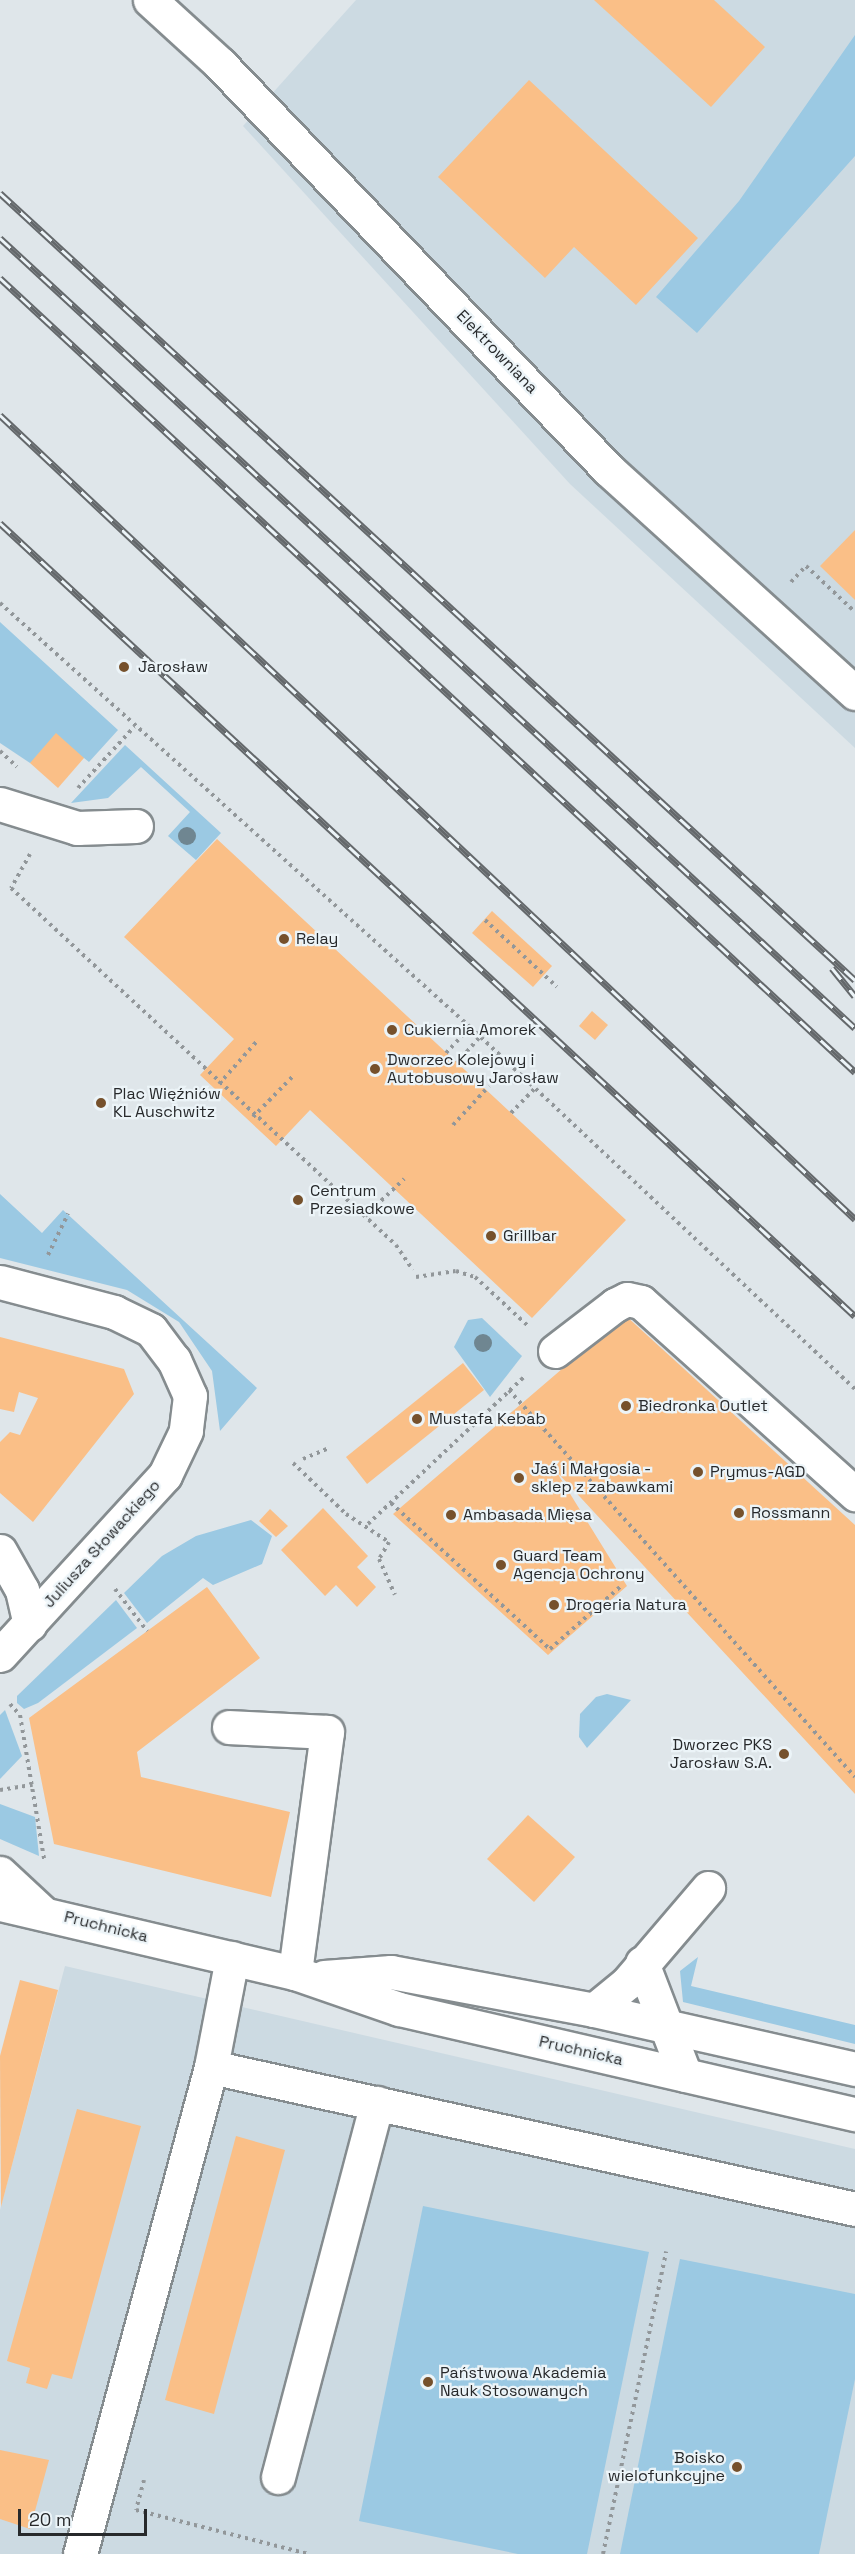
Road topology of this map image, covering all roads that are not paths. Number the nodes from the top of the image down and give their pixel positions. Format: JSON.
{"nodes":[{"id":1,"x":150,"y":0,"type":"edge"},
{"id":2,"x":855,"y":693,"type":"edge"},
{"id":3,"x":0,"y":804,"type":"edge"},
{"id":4,"x":136,"y":826,"type":"dead end"},
{"id":5,"x":0,"y":1282,"type":"edge"},
{"id":6,"x":555,"y":1351,"type":"road end"},
{"id":7,"x":855,"y":1494,"type":"edge"},
{"id":8,"x":0,"y":1551,"type":"edge"},
{"id":9,"x":30,"y":1624,"type":"junction"},
{"id":10,"x":0,"y":1655,"type":"edge"},
{"id":11,"x":229,"y":1727,"type":"dead end"},
{"id":12,"x":0,"y":1873,"type":"edge"},
{"id":13,"x":708,"y":1888,"type":"dead end"},
{"id":14,"x":0,"y":1904,"type":"edge"},
{"id":15,"x":42,"y":1912,"type":"junction"},
{"id":16,"x":232,"y":1958,"type":"junction"},
{"id":17,"x":642,"y":1963,"type":"junction"},
{"id":18,"x":303,"y":1976,"type":"junction"},
{"id":19,"x":594,"y":2010,"type":"junction"},
{"id":20,"x":663,"y":2025,"type":"junction"},
{"id":21,"x":211,"y":2067,"type":"junction"},
{"id":22,"x":855,"y":2069,"type":"edge"},
{"id":23,"x":685,"y":2075,"type":"junction"},
{"id":24,"x":377,"y":2103,"type":"junction"},
{"id":25,"x":854,"y":2114,"type":"edge"},
{"id":26,"x":855,"y":2209,"type":"edge"},
{"id":27,"x":278,"y":2477,"type":"dead end"},
{"id":28,"x":80,"y":2554,"type":"edge"}],
"edges":[{"from":1,"to":2,"type":"street","name":"Elektrowniana"},
{"from":3,"to":4,"type":"street"},
{"from":5,"to":9,"type":"street","name":"Juliusza Słowackiego"},
{"from":6,"to":7,"type":"street"},
{"from":8,"to":9,"type":"street"},
{"from":9,"to":10,"type":"street","name":"Juliusza Słowackiego"},
{"from":11,"to":18,"type":"street"},
{"from":12,"to":15,"type":"street","name":"Pruchnicka"},
{"from":13,"to":17,"type":"street"},
{"from":14,"to":15,"type":"street","name":"Pruchnicka"},
{"from":15,"to":16,"type":"street","name":"Pruchnicka"},
{"from":16,"to":18,"type":"street","name":"Pruchnicka"},
{"from":16,"to":21,"type":"street"},
{"from":17,"to":19,"type":"street"},
{"from":17,"to":20,"type":"street"},
{"from":18,"to":19,"type":"street","name":"Pruchnicka"},
{"from":18,"to":23,"type":"street","name":"Pruchnicka"},
{"from":19,"to":20,"type":"street","name":"Pruchnicka"},
{"from":20,"to":22,"type":"street","name":"Pruchnicka"},
{"from":20,"to":23,"type":"street"},
{"from":21,"to":24,"type":"street"},
{"from":21,"to":28,"type":"street"},
{"from":23,"to":25,"type":"street","name":"Pruchnicka"},
{"from":24,"to":26,"type":"street"},
{"from":24,"to":27,"type":"street"}]}
